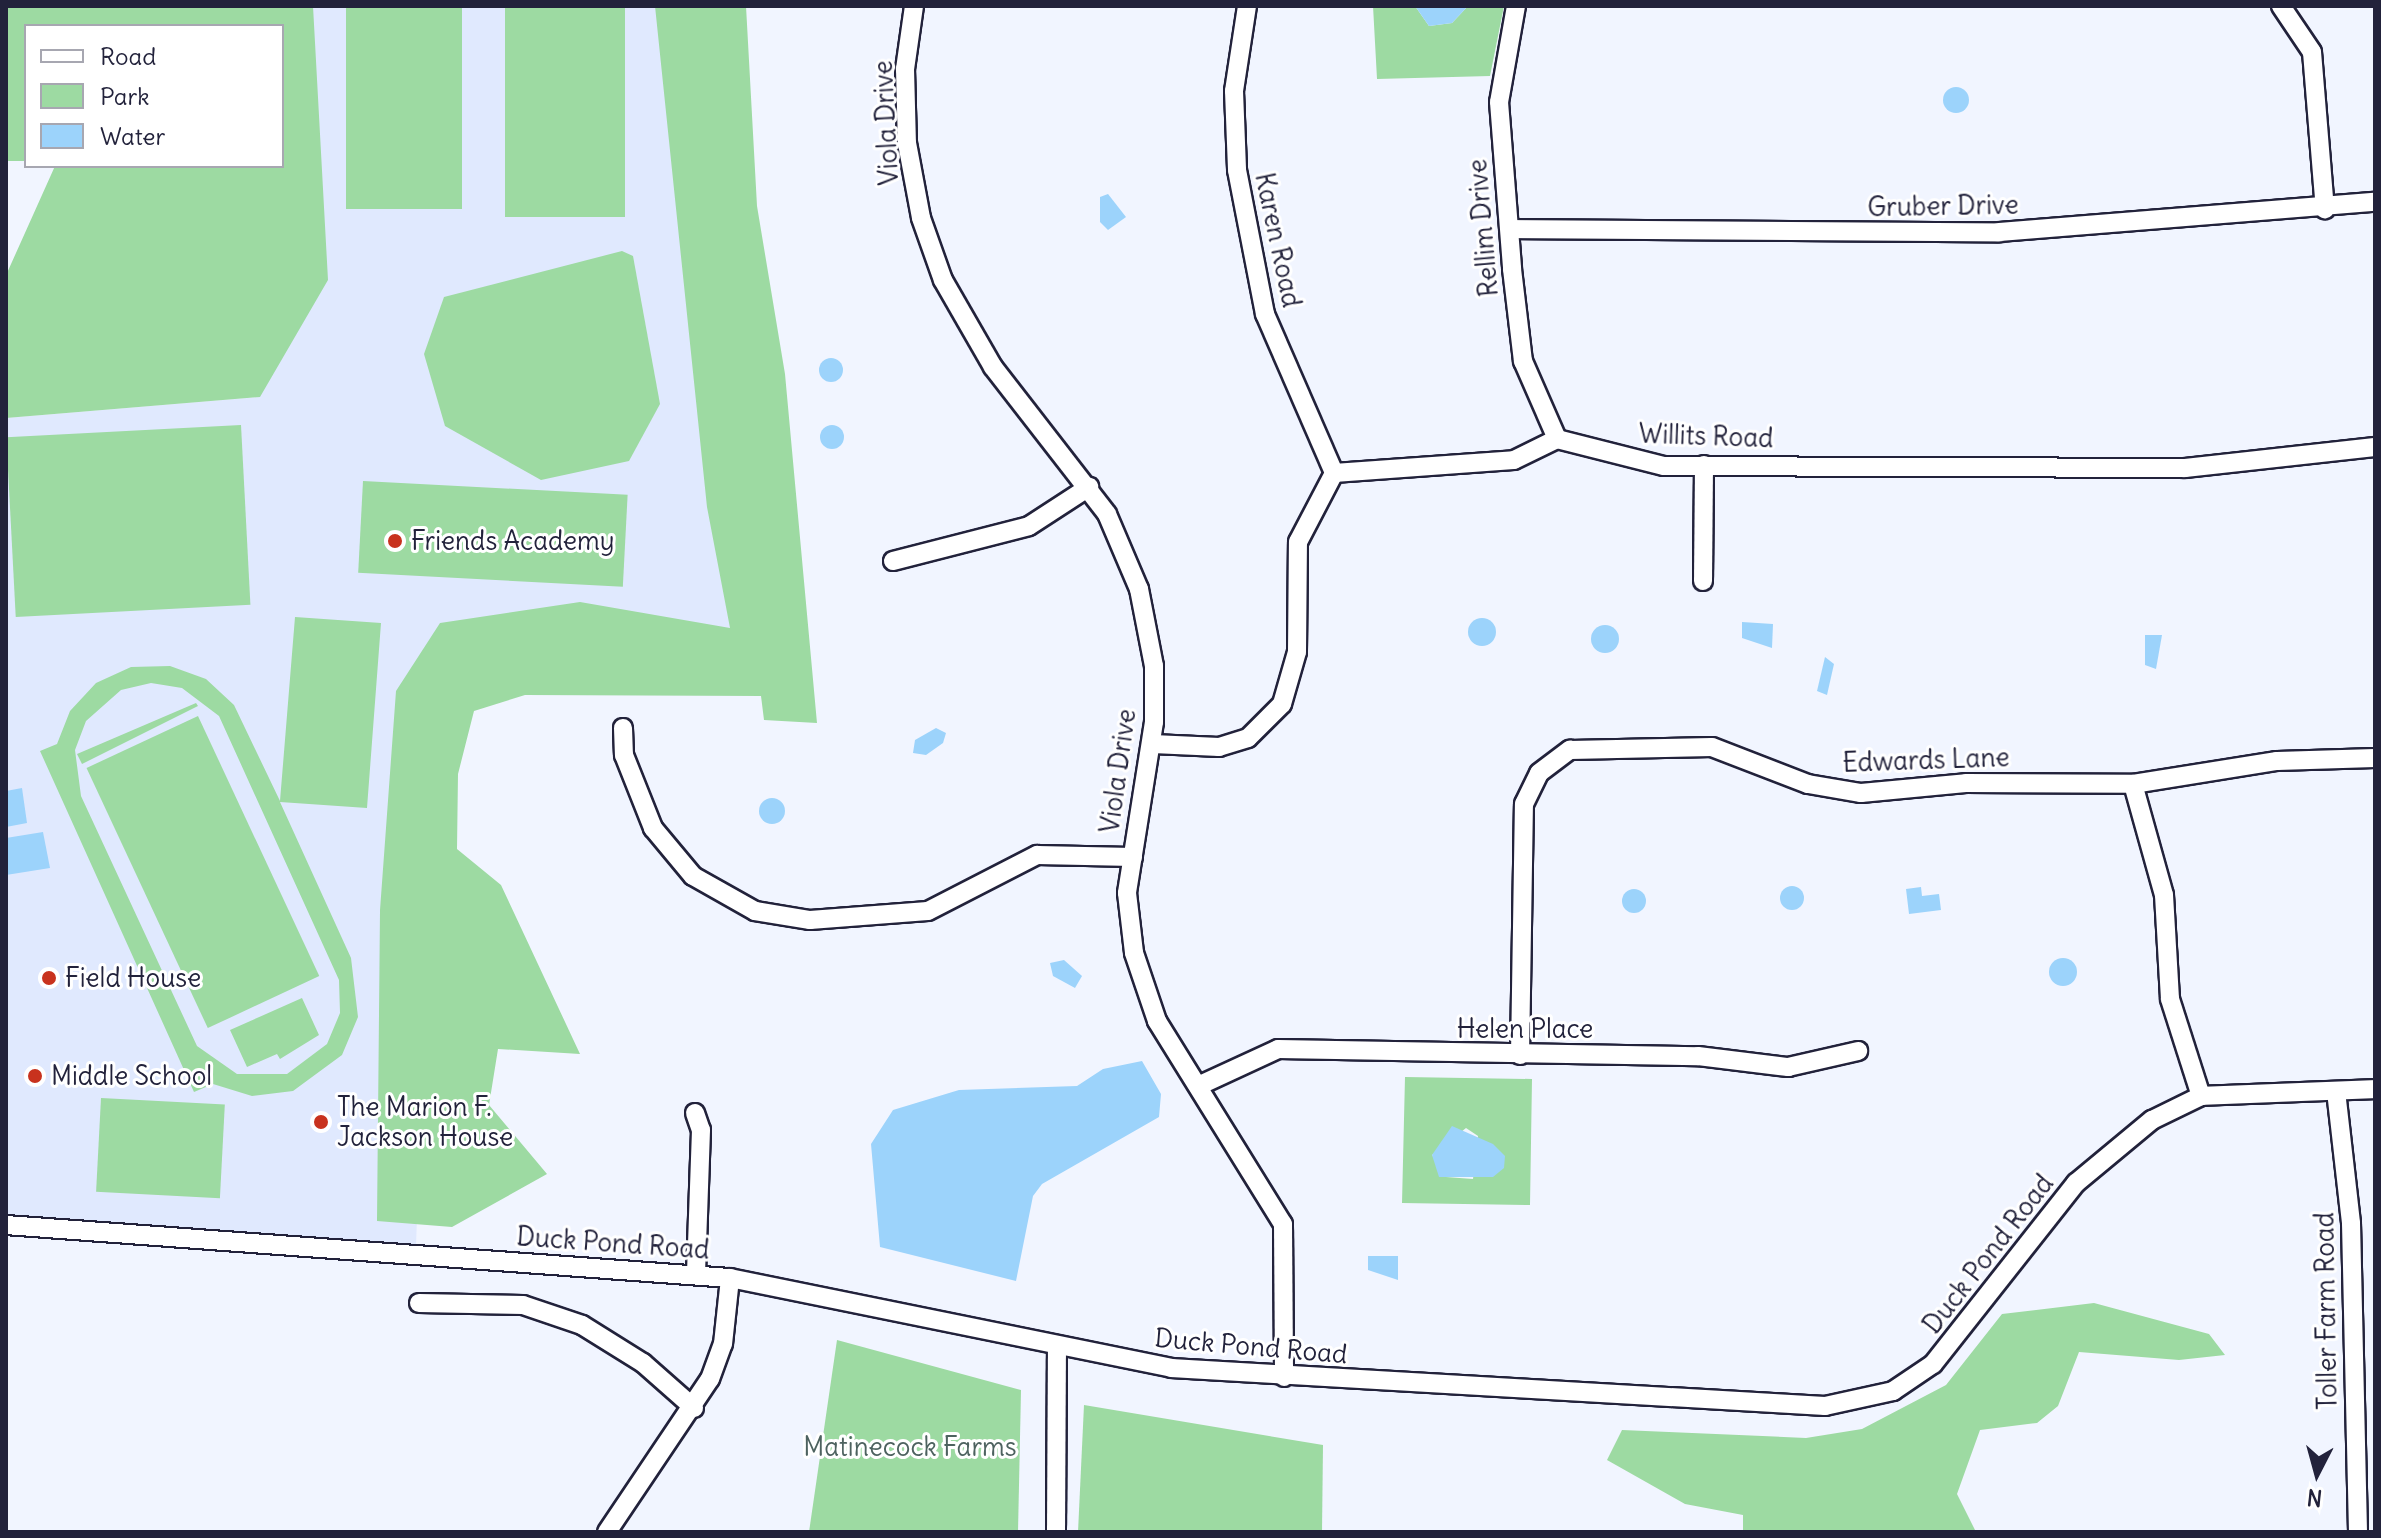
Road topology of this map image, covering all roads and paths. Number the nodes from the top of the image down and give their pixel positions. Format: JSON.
{"nodes":[{"id":1,"x":914,"y":6,"type":"edge"},
{"id":2,"x":1247,"y":6,"type":"edge"},
{"id":3,"x":1516,"y":6,"type":"edge"},
{"id":4,"x":2281,"y":6,"type":"edge"},
{"id":5,"x":2375,"y":202,"type":"edge"},
{"id":6,"x":2325,"y":209,"type":"junction"},
{"id":7,"x":1510,"y":229,"type":"junction"},
{"id":8,"x":1557,"y":439,"type":"junction"},
{"id":9,"x":2375,"y":447,"type":"edge"},
{"id":10,"x":1704,"y":465,"type":"junction"},
{"id":11,"x":1334,"y":473,"type":"junction"},
{"id":12,"x":1089,"y":487,"type":"junction"},
{"id":13,"x":893,"y":561,"type":"dead end"},
{"id":14,"x":1703,"y":581,"type":"dead end"},
{"id":15,"x":623,"y":728,"type":"dead end"},
{"id":16,"x":1153,"y":744,"type":"junction"},
{"id":17,"x":2375,"y":758,"type":"edge"},
{"id":18,"x":2133,"y":784,"type":"junction"},
{"id":19,"x":1133,"y":857,"type":"junction"},
{"id":20,"x":1858,"y":1051,"type":"dead end"},
{"id":21,"x":1520,"y":1055,"type":"junction"},
{"id":22,"x":1198,"y":1086,"type":"junction"},
{"id":23,"x":2375,"y":1089,"type":"edge"},
{"id":24,"x":2336,"y":1091,"type":"junction"},
{"id":25,"x":2201,"y":1096,"type":"junction"},
{"id":26,"x":695,"y":1113,"type":"dead end"},
{"id":27,"x":6,"y":1225,"type":"edge"},
{"id":28,"x":696,"y":1274,"type":"junction"},
{"id":29,"x":730,"y":1278,"type":"junction"},
{"id":30,"x":419,"y":1303,"type":"dead end"},
{"id":31,"x":1057,"y":1348,"type":"junction"},
{"id":32,"x":1284,"y":1377,"type":"junction"},
{"id":33,"x":694,"y":1408,"type":"junction"},
{"id":34,"x":607,"y":1532,"type":"edge"},
{"id":35,"x":1056,"y":1532,"type":"edge"},
{"id":36,"x":2358,"y":1532,"type":"edge"}],
"edges":[{"from":1,"to":12,"type":"street","name":"Viola Drive"},
{"from":2,"to":11,"type":"street","name":"Karen Road"},
{"from":3,"to":7,"type":"street","name":"Rellim Drive"},
{"from":4,"to":6,"type":"street"},
{"from":5,"to":6,"type":"street","name":"Gruber Drive"},
{"from":6,"to":7,"type":"street","name":"Gruber Drive"},
{"from":7,"to":8,"type":"street","name":"Rellim Drive"},
{"from":8,"to":10,"type":"street","name":"Willits Road"},
{"from":8,"to":11,"type":"street"},
{"from":9,"to":10,"type":"street","name":"Willits Road"},
{"from":10,"to":14,"type":"street"},
{"from":11,"to":16,"type":"street"},
{"from":12,"to":13,"type":"street"},
{"from":12,"to":16,"type":"street","name":"Viola Drive"},
{"from":15,"to":19,"type":"street"},
{"from":16,"to":19,"type":"street","name":"Viola Drive"},
{"from":17,"to":18,"type":"street","name":"Edwards Lane"},
{"from":18,"to":21,"type":"street","name":"Edwards Lane"},
{"from":18,"to":25,"type":"street"},
{"from":19,"to":22,"type":"street","name":"Viola Drive"},
{"from":20,"to":21,"type":"street","name":"Helen Place"},
{"from":21,"to":22,"type":"street","name":"Helen Place"},
{"from":22,"to":32,"type":"street","name":"Viola Drive"},
{"from":23,"to":24,"type":"street","name":"Duck Pond Road"},
{"from":24,"to":25,"type":"street","name":"Duck Pond Road"},
{"from":24,"to":36,"type":"street","name":"Toller Farm Road"},
{"from":25,"to":32,"type":"street","name":"Duck Pond Road"},
{"from":26,"to":28,"type":"street"},
{"from":27,"to":28,"type":"street","name":"Duck Pond Road"},
{"from":28,"to":29,"type":"street","name":"Duck Pond Road"},
{"from":29,"to":31,"type":"street","name":"Duck Pond Road"},
{"from":29,"to":33,"type":"street"},
{"from":30,"to":33,"type":"street"},
{"from":31,"to":32,"type":"street","name":"Duck Pond Road"},
{"from":31,"to":35,"type":"street"},
{"from":33,"to":34,"type":"street"}]}
